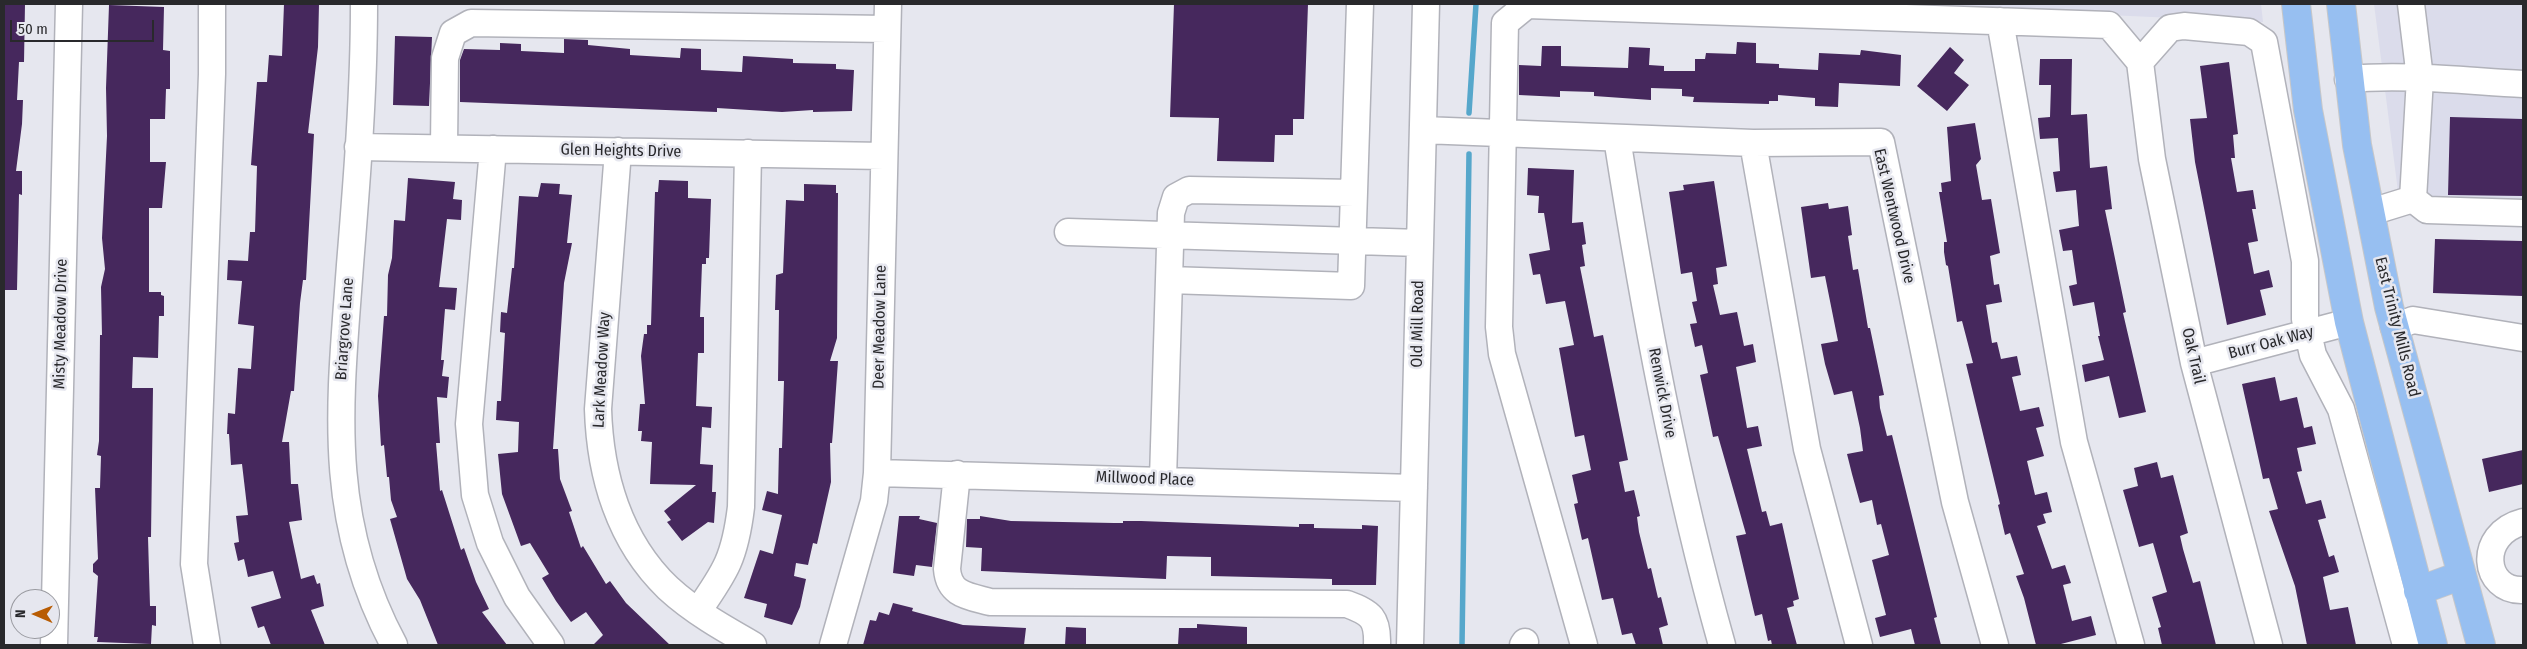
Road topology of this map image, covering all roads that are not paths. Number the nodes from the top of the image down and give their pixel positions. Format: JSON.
{"nodes":[{"id":1,"x":69,"y":4,"type":"edge"},
{"id":2,"x":212,"y":4,"type":"edge"},
{"id":3,"x":364,"y":4,"type":"edge"},
{"id":4,"x":1360,"y":4,"type":"edge"},
{"id":5,"x":1426,"y":4,"type":"edge"},
{"id":6,"x":2296,"y":4,"type":"edge"},
{"id":7,"x":2340,"y":4,"type":"edge"},
{"id":8,"x":2411,"y":4,"type":"edge"},
{"id":9,"x":887,"y":16,"type":"edge"},
{"id":10,"x":2000,"y":21,"type":"junction"},
{"id":11,"x":2140,"y":62,"type":"junction"},
{"id":12,"x":2420,"y":78,"type":"junction"},
{"id":13,"x":2348,"y":79,"type":"junction"},
{"id":14,"x":2523,"y":84,"type":"edge"},
{"id":15,"x":1423,"y":130,"type":"junction"},
{"id":16,"x":1504,"y":133,"type":"junction"},
{"id":17,"x":1617,"y":138,"type":"junction"},
{"id":18,"x":1753,"y":143,"type":"junction"},
{"id":19,"x":358,"y":147,"type":"junction"},
{"id":20,"x":444,"y":147,"type":"junction"},
{"id":21,"x":493,"y":149,"type":"junction"},
{"id":22,"x":618,"y":151,"type":"junction"},
{"id":23,"x":748,"y":153,"type":"junction"},
{"id":24,"x":884,"y":156,"type":"junction"},
{"id":25,"x":1354,"y":194,"type":"junction"},
{"id":26,"x":2414,"y":199,"type":"junction"},
{"id":27,"x":2371,"y":212,"type":"junction"},
{"id":28,"x":2523,"y":213,"type":"edge"},
{"id":29,"x":1068,"y":232,"type":"dead end"},
{"id":30,"x":1171,"y":235,"type":"junction"},
{"id":31,"x":1353,"y":240,"type":"junction"},
{"id":32,"x":1420,"y":243,"type":"junction"},
{"id":33,"x":1169,"y":280,"type":"junction"},
{"id":34,"x":2349,"y":322,"type":"junction"},
{"id":35,"x":2394,"y":327,"type":"junction"},
{"id":36,"x":2308,"y":333,"type":"junction"},
{"id":37,"x":2523,"y":338,"type":"edge"},
{"id":38,"x":2194,"y":363,"type":"junction"},
{"id":39,"x":877,"y":472,"type":"junction"},
{"id":40,"x":957,"y":474,"type":"junction"},
{"id":41,"x":1163,"y":479,"type":"junction"},
{"id":42,"x":1414,"y":488,"type":"junction"},
{"id":43,"x":2523,"y":522,"type":"edge"},
{"id":44,"x":2490,"y":568,"type":"junction"},
{"id":45,"x":2462,"y":575,"type":"junction"},
{"id":46,"x":2523,"y":590,"type":"edge"},
{"id":47,"x":2418,"y":591,"type":"junction"},
{"id":48,"x":698,"y":611,"type":"junction"},
{"id":49,"x":54,"y":645,"type":"edge"},
{"id":50,"x":207,"y":645,"type":"edge"},
{"id":51,"x":394,"y":645,"type":"edge"},
{"id":52,"x":551,"y":645,"type":"edge"},
{"id":53,"x":753,"y":645,"type":"edge"},
{"id":54,"x":833,"y":645,"type":"edge"},
{"id":55,"x":1377,"y":645,"type":"edge"},
{"id":56,"x":1410,"y":645,"type":"edge"},
{"id":57,"x":1584,"y":645,"type":"edge"},
{"id":58,"x":1722,"y":645,"type":"edge"},
{"id":59,"x":1859,"y":645,"type":"edge"},
{"id":60,"x":1995,"y":645,"type":"edge"},
{"id":61,"x":2131,"y":645,"type":"edge"},
{"id":62,"x":2269,"y":645,"type":"edge"},
{"id":63,"x":2406,"y":645,"type":"edge"},
{"id":64,"x":2433,"y":645,"type":"edge"},
{"id":65,"x":2481,"y":645,"type":"edge"}],
"edges":[{"from":1,"to":49,"type":"street","name":"Misty Meadow Drive"},
{"from":2,"to":50,"type":"street"},
{"from":3,"to":19,"type":"street","name":"Briargrove Lane"},
{"from":4,"to":25,"type":"street"},
{"from":5,"to":15,"type":"street","name":"Old Mill Road"},
{"from":6,"to":34,"type":"main road"},
{"from":7,"to":13,"type":"main road","name":"East Trinity Mills Road"},
{"from":8,"to":12,"type":"street"},
{"from":9,"to":20,"type":"street"},
{"from":9,"to":24,"type":"street","name":"Deer Meadow Lane"},
{"from":10,"to":11,"type":"street"},
{"from":10,"to":16,"type":"street"},
{"from":10,"to":61,"type":"street"},
{"from":11,"to":36,"type":"street"},
{"from":11,"to":38,"type":"street","name":"Oak Trail"},
{"from":12,"to":13,"type":"street"},
{"from":12,"to":14,"type":"street"},
{"from":12,"to":26,"type":"street"},
{"from":13,"to":27,"type":"main road","name":"East Trinity Mills Road"},
{"from":15,"to":16,"type":"street","name":"East Wentwood Drive"},
{"from":15,"to":32,"type":"street","name":"Old Mill Road"},
{"from":16,"to":17,"type":"street","name":"East Wentwood Drive"},
{"from":16,"to":57,"type":"street"},
{"from":17,"to":18,"type":"street","name":"East Wentwood Drive"},
{"from":17,"to":58,"type":"street","name":"Renwick Drive"},
{"from":18,"to":59,"type":"street"},
{"from":18,"to":60,"type":"street","name":"East Wentwood Drive"},
{"from":19,"to":20,"type":"street","name":"Glen Heights Drive"},
{"from":19,"to":51,"type":"street","name":"Briargrove Lane"},
{"from":20,"to":21,"type":"street","name":"Glen Heights Drive"},
{"from":21,"to":22,"type":"street","name":"Glen Heights Drive"},
{"from":21,"to":52,"type":"street"},
{"from":22,"to":23,"type":"street","name":"Glen Heights Drive"},
{"from":22,"to":48,"type":"street","name":"Lark Meadow Way"},
{"from":23,"to":24,"type":"street","name":"Glen Heights Drive"},
{"from":23,"to":48,"type":"street"},
{"from":24,"to":39,"type":"street","name":"Deer Meadow Lane"},
{"from":25,"to":30,"type":"street"},
{"from":25,"to":31,"type":"street"},
{"from":26,"to":27,"type":"street"},
{"from":26,"to":28,"type":"street"},
{"from":27,"to":35,"type":"main road","name":"East Trinity Mills Road"},
{"from":29,"to":30,"type":"street"},
{"from":30,"to":31,"type":"street"},
{"from":30,"to":33,"type":"street"},
{"from":31,"to":32,"type":"street"},
{"from":31,"to":33,"type":"street"},
{"from":32,"to":42,"type":"street","name":"Old Mill Road"},
{"from":33,"to":41,"type":"street"},
{"from":34,"to":36,"type":"street","name":"Burr Oak Way"},
{"from":34,"to":47,"type":"main road"},
{"from":35,"to":37,"type":"street"},
{"from":35,"to":45,"type":"main road","name":"East Trinity Mills Road"},
{"from":36,"to":38,"type":"street","name":"Burr Oak Way"},
{"from":36,"to":63,"type":"street"},
{"from":38,"to":62,"type":"street","name":"Oak Trail"},
{"from":39,"to":40,"type":"street","name":"Millwood Place"},
{"from":39,"to":54,"type":"street","name":"Deer Meadow Lane"},
{"from":40,"to":41,"type":"street","name":"Millwood Place"},
{"from":40,"to":55,"type":"street"},
{"from":41,"to":42,"type":"street","name":"Millwood Place"},
{"from":42,"to":56,"type":"street","name":"Old Mill Road"},
{"from":43,"to":44,"type":"street"},
{"from":44,"to":45,"type":"street"},
{"from":44,"to":46,"type":"street"},
{"from":45,"to":47,"type":"main road"},
{"from":45,"to":65,"type":"main road","name":"East Trinity Mills Road"},
{"from":47,"to":64,"type":"main road"},
{"from":48,"to":53,"type":"street","name":"Lark Meadow Way"}]}
